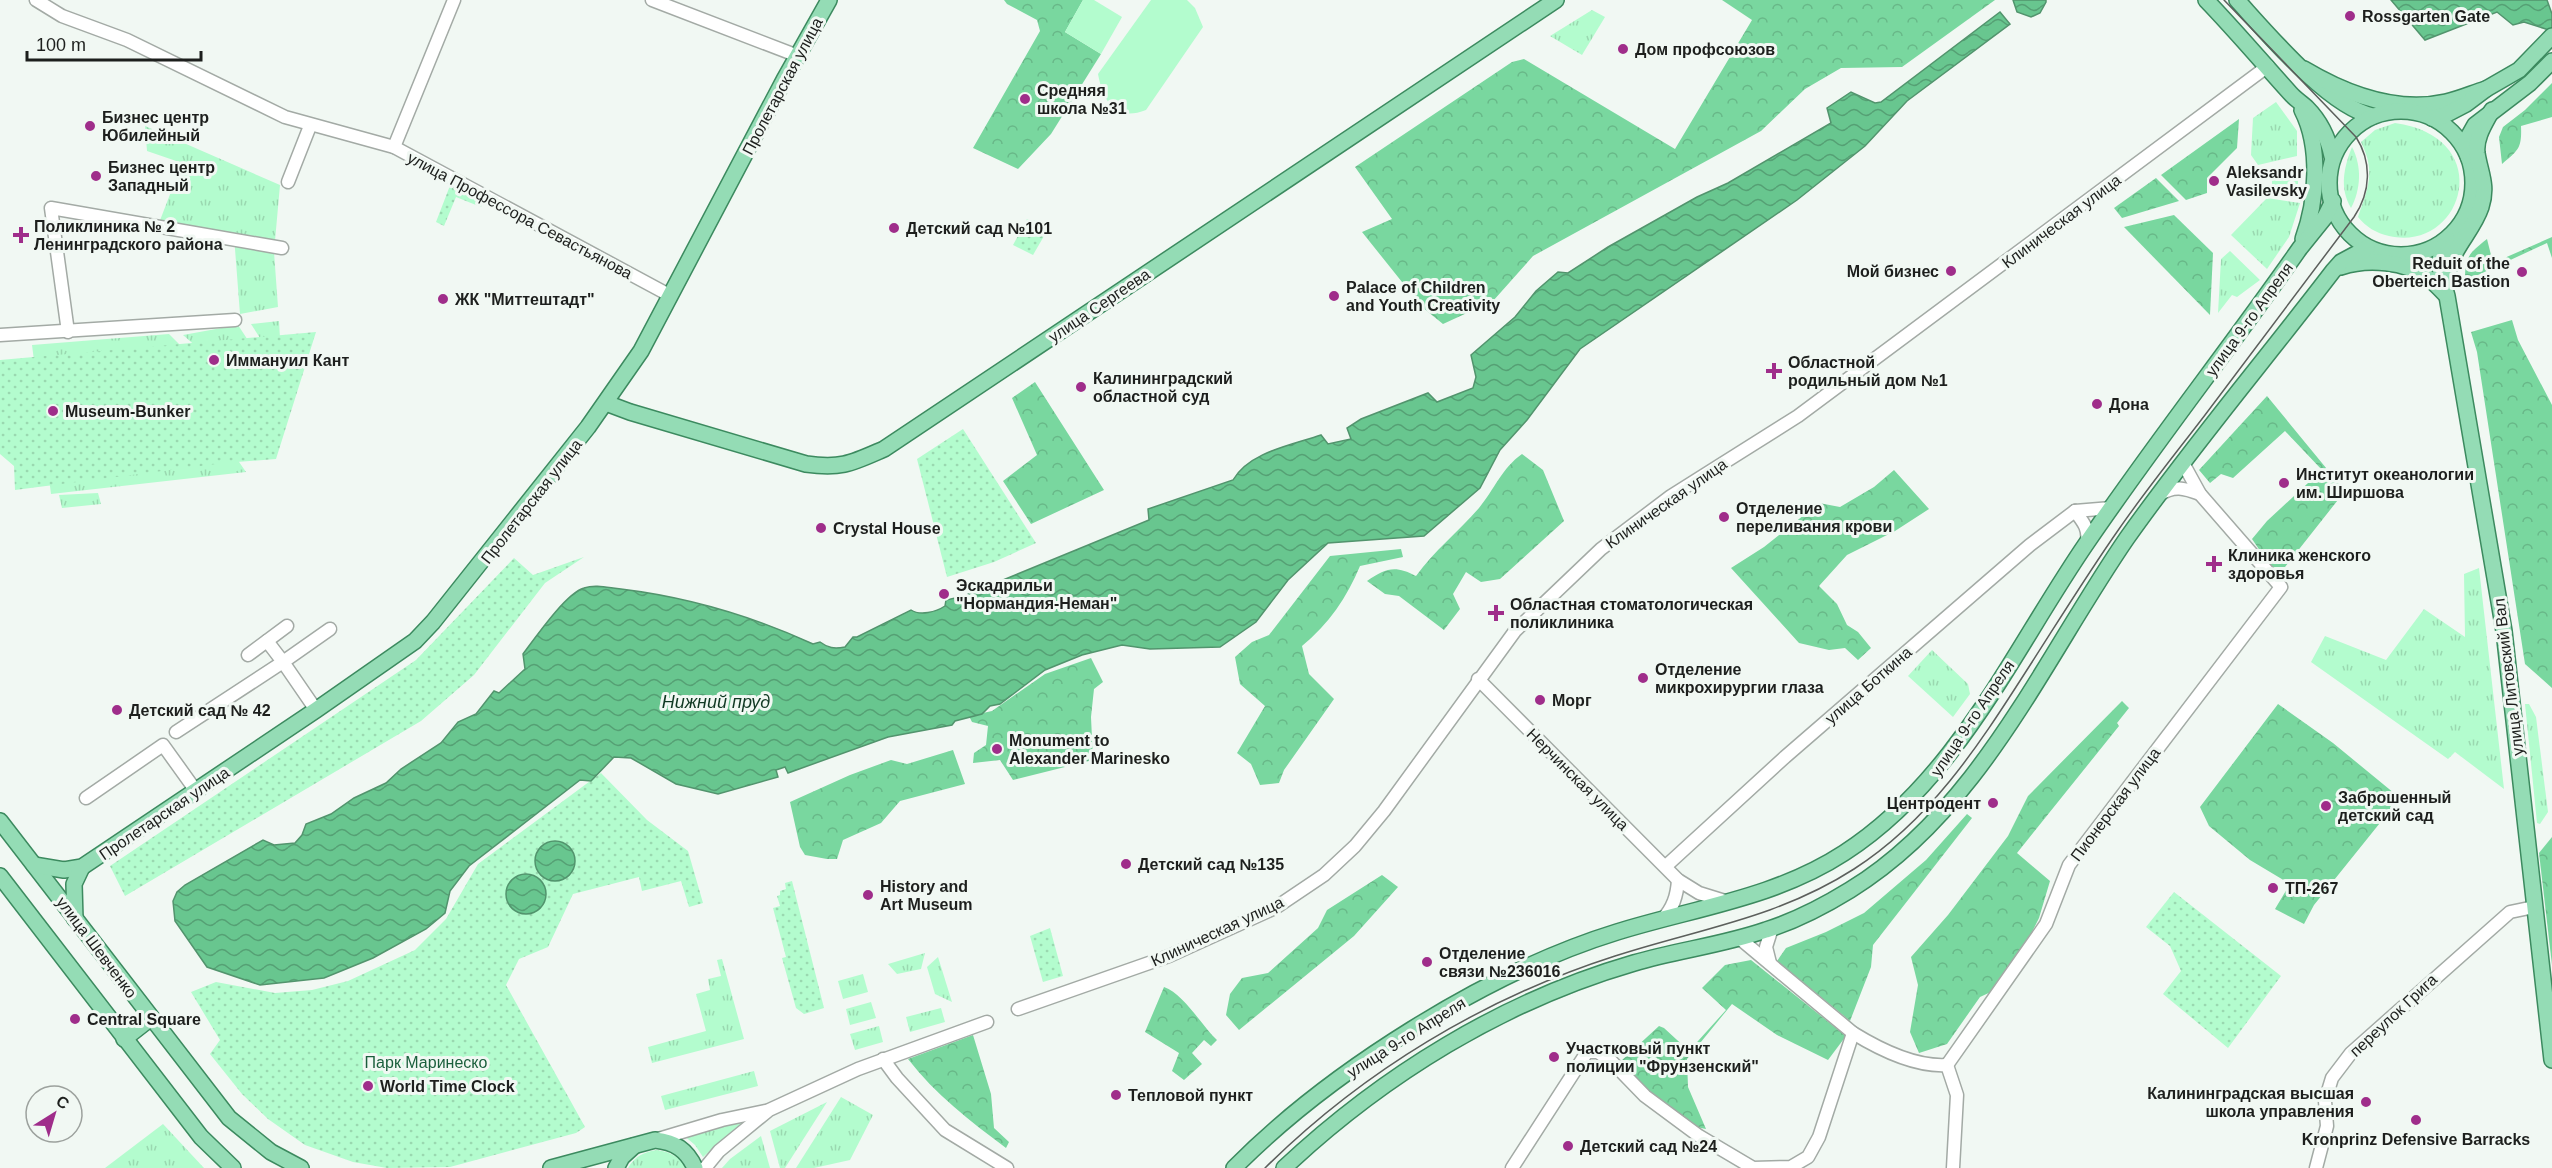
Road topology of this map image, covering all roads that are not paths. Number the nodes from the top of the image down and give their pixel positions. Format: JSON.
{"nodes":[{"id":1,"x":36,"y":0,"type":"edge"},
{"id":2,"x":454,"y":0,"type":"edge"},
{"id":3,"x":652,"y":0,"type":"edge"},
{"id":4,"x":829,"y":0,"type":"edge"},
{"id":5,"x":1556,"y":0,"type":"edge"},
{"id":6,"x":2206,"y":0,"type":"edge"},
{"id":7,"x":2237,"y":0,"type":"edge"},
{"id":8,"x":2551,"y":37,"type":"edge"},
{"id":9,"x":798,"y":56,"type":"junction"},
{"id":10,"x":2552,"y":61,"type":"edge"},
{"id":11,"x":2265,"y":68,"type":"junction"},
{"id":12,"x":2304,"y":69,"type":"junction"},
{"id":13,"x":2486,"y":88,"type":"junction"},
{"id":14,"x":2291,"y":94,"type":"junction"},
{"id":15,"x":2492,"y":110,"type":"junction"},
{"id":16,"x":2373,"y":116,"type":"junction"},
{"id":17,"x":2432,"y":118,"type":"junction"},
{"id":18,"x":310,"y":126,"type":"junction"},
{"id":19,"x":394,"y":147,"type":"junction"},
{"id":20,"x":2332,"y":156,"type":"junction"},
{"id":21,"x":2468,"y":159,"type":"junction"},
{"id":22,"x":288,"y":182,"type":"dead end"},
{"id":23,"x":2333,"y":201,"type":"junction"},
{"id":24,"x":2447,"y":238,"type":"junction"},
{"id":25,"x":282,"y":248,"type":"dead end"},
{"id":26,"x":2300,"y":248,"type":"junction"},
{"id":27,"x":2367,"y":248,"type":"junction"},
{"id":28,"x":2407,"y":256,"type":"junction"},
{"id":29,"x":2333,"y":271,"type":"junction"},
{"id":30,"x":671,"y":296,"type":"junction"},
{"id":31,"x":2447,"y":296,"type":"junction"},
{"id":32,"x":235,"y":320,"type":"dead end"},
{"id":33,"x":68,"y":332,"type":"junction"},
{"id":34,"x":0,"y":335,"type":"edge"},
{"id":35,"x":606,"y":403,"type":"junction"},
{"id":36,"x":2183,"y":463,"type":"junction"},
{"id":37,"x":2200,"y":494,"type":"junction"},
{"id":38,"x":2158,"y":496,"type":"junction"},
{"id":39,"x":2111,"y":508,"type":"junction"},
{"id":40,"x":2075,"y":511,"type":"junction"},
{"id":41,"x":2087,"y":542,"type":"junction"},
{"id":42,"x":287,"y":626,"type":"dead end"},
{"id":43,"x":330,"y":629,"type":"dead end"},
{"id":44,"x":267,"y":641,"type":"junction"},
{"id":45,"x":248,"y":655,"type":"dead end"},
{"id":46,"x":283,"y":662,"type":"junction"},
{"id":47,"x":1478,"y":679,"type":"junction"},
{"id":48,"x":316,"y":710,"type":"junction"},
{"id":49,"x":176,"y":732,"type":"dead end"},
{"id":50,"x":196,"y":791,"type":"junction"},
{"id":51,"x":86,"y":798,"type":"dead end"},
{"id":52,"x":0,"y":821,"type":"edge"},
{"id":53,"x":34,"y":865,"type":"junction"},
{"id":54,"x":1666,"y":866,"type":"junction"},
{"id":55,"x":82,"y":867,"type":"junction"},
{"id":56,"x":0,"y":876,"type":"edge"},
{"id":57,"x":1678,"y":880,"type":"junction"},
{"id":58,"x":1730,"y":902,"type":"junction"},
{"id":59,"x":2534,"y":907,"type":"junction"},
{"id":60,"x":75,"y":919,"type":"junction"},
{"id":61,"x":1662,"y":920,"type":"junction"},
{"id":62,"x":1772,"y":928,"type":"junction"},
{"id":63,"x":1739,"y":938,"type":"junction"},
{"id":64,"x":1770,"y":964,"type":"junction"},
{"id":65,"x":1018,"y":1009,"type":"dead end"},
{"id":66,"x":151,"y":1018,"type":"junction"},
{"id":67,"x":987,"y":1022,"type":"dead end"},
{"id":68,"x":1852,"y":1033,"type":"junction"},
{"id":69,"x":124,"y":1039,"type":"junction"},
{"id":70,"x":883,"y":1059,"type":"junction"},
{"id":71,"x":2552,"y":1060,"type":"edge"},
{"id":72,"x":1947,"y":1065,"type":"junction"},
{"id":73,"x":769,"y":1110,"type":"junction"},
{"id":74,"x":655,"y":1140,"type":"junction"},
{"id":75,"x":637,"y":1144,"type":"junction"},
{"id":76,"x":233,"y":1168,"type":"edge"},
{"id":77,"x":301,"y":1168,"type":"edge"},
{"id":78,"x":551,"y":1168,"type":"edge"},
{"id":79,"x":616,"y":1168,"type":"edge"},
{"id":80,"x":695,"y":1168,"type":"edge"},
{"id":81,"x":705,"y":1168,"type":"edge"},
{"id":82,"x":1007,"y":1168,"type":"edge"},
{"id":83,"x":1234,"y":1168,"type":"edge"},
{"id":84,"x":1284,"y":1168,"type":"edge"},
{"id":85,"x":1512,"y":1168,"type":"edge"},
{"id":86,"x":1953,"y":1168,"type":"edge"},
{"id":87,"x":2316,"y":1168,"type":"edge"}],
"edges":[{"from":1,"to":18,"type":"street","name":"улица Профессора Севастьянова"},
{"from":2,"to":19,"type":"street"},
{"from":3,"to":9,"type":"street"},
{"from":4,"to":9,"type":"main road","name":"Пролетарская улица"},
{"from":5,"to":35,"type":"main road","name":"улица Сергеева"},
{"from":6,"to":11,"type":"main road"},
{"from":7,"to":12,"type":"main road"},
{"from":8,"to":13,"type":"main road"},
{"from":9,"to":30,"type":"main road","name":"Пролетарская улица"},
{"from":10,"to":15,"type":"main road"},
{"from":11,"to":14,"type":"main road"},
{"from":11,"to":47,"type":"street","name":"Клиническая улица"},
{"from":12,"to":13,"type":"main road"},
{"from":12,"to":16,"type":"main road"},
{"from":13,"to":17,"type":"main road"},
{"from":14,"to":20,"type":"main road"},
{"from":14,"to":26,"type":"main road"},
{"from":15,"to":21,"type":"main road"},
{"from":15,"to":31,"type":"main road"},
{"from":16,"to":17,"type":"main road"},
{"from":16,"to":20,"type":"main road"},
{"from":17,"to":21,"type":"main road"},
{"from":18,"to":19,"type":"street","name":"улица Профессора Севастьянова"},
{"from":18,"to":22,"type":"street"},
{"from":19,"to":30,"type":"street","name":"улица Профессора Севастьянова"},
{"from":20,"to":23,"type":"main road"},
{"from":21,"to":24,"type":"main road"},
{"from":23,"to":26,"type":"main road","name":"улица 9-го Апреля"},
{"from":23,"to":27,"type":"main road"},
{"from":24,"to":28,"type":"main road"},
{"from":24,"to":31,"type":"main road","name":"улица Литовский Вал"},
{"from":25,"to":33,"type":"street"},
{"from":26,"to":39,"type":"main road","name":"улица 9-го Апреля"},
{"from":27,"to":28,"type":"main road"},
{"from":27,"to":29,"type":"main road","name":"улица 9-го Апреля"},
{"from":28,"to":31,"type":"main road","name":"улица Литовский Вал"},
{"from":29,"to":31,"type":"main road"},
{"from":29,"to":36,"type":"main road","name":"улица 9-го Апреля"},
{"from":30,"to":35,"type":"main road","name":"Пролетарская улица"},
{"from":31,"to":59,"type":"main road","name":"улица Литовский Вал"},
{"from":32,"to":33,"type":"street"},
{"from":33,"to":34,"type":"street"},
{"from":35,"to":48,"type":"main road","name":"Пролетарская улица"},
{"from":36,"to":37,"type":"street"},
{"from":36,"to":38,"type":"main road","name":"улица 9-го Апреля"},
{"from":37,"to":38,"type":"street"},
{"from":37,"to":72,"type":"street","name":"Пионерская улица"},
{"from":38,"to":62,"type":"main road","name":"улица 9-го Апреля"},
{"from":39,"to":40,"type":"street"},
{"from":39,"to":41,"type":"main road","name":"улица 9-го Апреля"},
{"from":40,"to":41,"type":"street"},
{"from":40,"to":54,"type":"street","name":"улица Боткина"},
{"from":41,"to":58,"type":"main road","name":"улица 9-го Апреля"},
{"from":42,"to":44,"type":"street"},
{"from":43,"to":46,"type":"street"},
{"from":44,"to":45,"type":"street"},
{"from":44,"to":46,"type":"street"},
{"from":46,"to":48,"type":"street"},
{"from":46,"to":49,"type":"street"},
{"from":47,"to":54,"type":"street","name":"Нерчинская улица"},
{"from":47,"to":65,"type":"street","name":"Клиническая улица"},
{"from":48,"to":50,"type":"main road","name":"Пролетарская улица"},
{"from":50,"to":51,"type":"street"},
{"from":50,"to":55,"type":"main road","name":"Пролетарская улица"},
{"from":52,"to":53,"type":"main road","name":"улица Шевченко"},
{"from":53,"to":55,"type":"main road","name":"Пролетарская улица"},
{"from":53,"to":60,"type":"main road","name":"улица Шевченко"},
{"from":54,"to":57,"type":"street","name":"Нерчинская улица"},
{"from":55,"to":60,"type":"main road","name":"Пролетарская улица"},
{"from":56,"to":69,"type":"main road","name":"улица Шевченко"},
{"from":57,"to":58,"type":"street"},
{"from":57,"to":61,"type":"street"},
{"from":58,"to":61,"type":"main road","name":"улица 9-го Апреля"},
{"from":59,"to":71,"type":"main road","name":"улица Литовский Вал"},
{"from":59,"to":87,"type":"street","name":"переулок Грига"},
{"from":60,"to":66,"type":"main road","name":"улица Шевченко"},
{"from":61,"to":83,"type":"main road","name":"улица 9-го Апреля"},
{"from":62,"to":63,"type":"main road","name":"улица 9-го Апреля"},
{"from":62,"to":64,"type":"street"},
{"from":63,"to":64,"type":"street"},
{"from":63,"to":84,"type":"main road","name":"улица 9-го Апреля"},
{"from":64,"to":68,"type":"street"},
{"from":66,"to":69,"type":"main road"},
{"from":66,"to":77,"type":"main road","name":"улица Шевченко"},
{"from":67,"to":70,"type":"street"},
{"from":68,"to":72,"type":"street"},
{"from":68,"to":85,"type":"street"},
{"from":69,"to":76,"type":"main road","name":"улица Шевченко"},
{"from":70,"to":73,"type":"street"},
{"from":70,"to":82,"type":"street"},
{"from":72,"to":86,"type":"street"},
{"from":73,"to":74,"type":"street"},
{"from":73,"to":81,"type":"street"},
{"from":74,"to":75,"type":"main road"},
{"from":74,"to":80,"type":"main road"},
{"from":75,"to":78,"type":"main road"},
{"from":75,"to":79,"type":"main road"}]}
